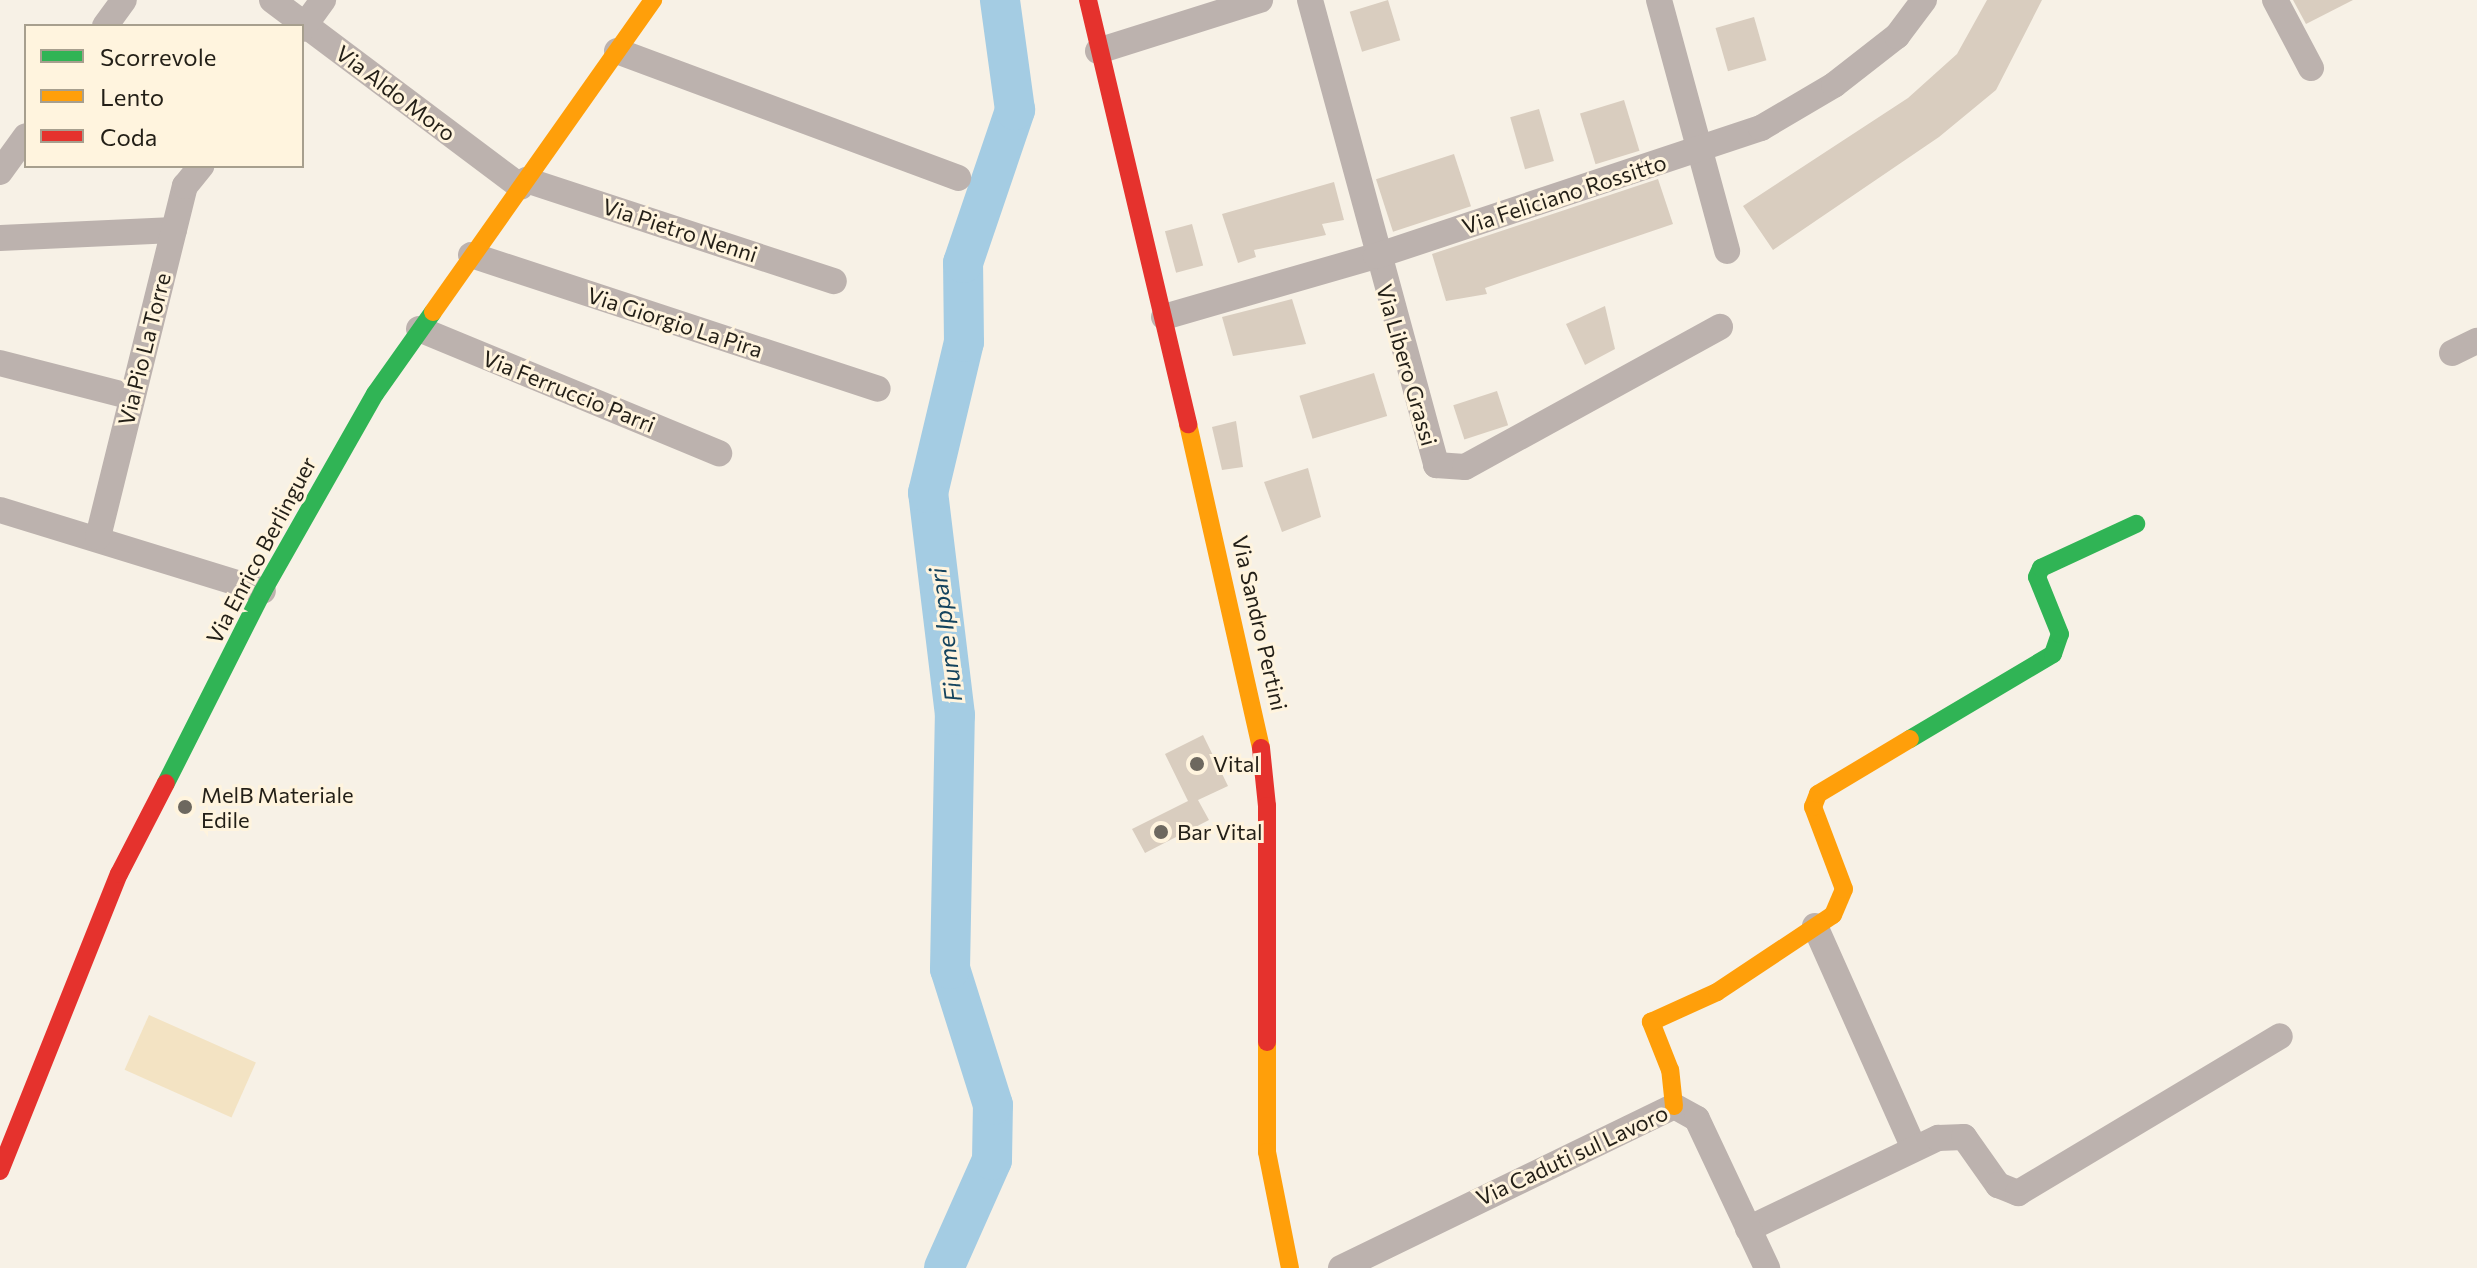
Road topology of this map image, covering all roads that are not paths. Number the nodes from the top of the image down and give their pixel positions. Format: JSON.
{"nodes":[{"id":1,"x":124,"y":0,"type":"edge"},
{"id":2,"x":272,"y":0,"type":"edge"},
{"id":3,"x":323,"y":0,"type":"edge"},
{"id":4,"x":653,"y":0,"type":"edge"},
{"id":5,"x":1088,"y":0,"type":"edge"},
{"id":6,"x":1260,"y":0,"type":"edge"},
{"id":7,"x":1310,"y":0,"type":"edge"},
{"id":8,"x":1659,"y":0,"type":"edge"},
{"id":9,"x":1924,"y":0,"type":"edge"},
{"id":10,"x":2275,"y":0,"type":"edge"},
{"id":11,"x":106,"y":24,"type":"edge"},
{"id":12,"x":300,"y":24,"type":"edge"},
{"id":13,"x":304,"y":27,"type":"edge"},
{"id":14,"x":617,"y":51,"type":"junction"},
{"id":15,"x":1098,"y":51,"type":"junction"},
{"id":16,"x":2311,"y":68,"type":"dead end"},
{"id":17,"x":24,"y":139,"type":"edge"},
{"id":18,"x":1700,"y":151,"type":"junction"},
{"id":19,"x":199,"y":168,"type":"edge"},
{"id":20,"x":0,"y":172,"type":"edge"},
{"id":21,"x":958,"y":178,"type":"dead end"},
{"id":22,"x":523,"y":183,"type":"junction"},
{"id":23,"x":174,"y":230,"type":"junction"},
{"id":24,"x":0,"y":238,"type":"edge"},
{"id":25,"x":1727,"y":251,"type":"dead end"},
{"id":26,"x":471,"y":255,"type":"junction"},
{"id":27,"x":1376,"y":256,"type":"junction"},
{"id":28,"x":834,"y":281,"type":"dead end"},
{"id":29,"x":1164,"y":317,"type":"junction"},
{"id":30,"x":1720,"y":327,"type":"dead end"},
{"id":31,"x":419,"y":329,"type":"junction"},
{"id":32,"x":2477,"y":341,"type":"edge"},
{"id":33,"x":2452,"y":353,"type":"dead end"},
{"id":34,"x":0,"y":363,"type":"edge"},
{"id":35,"x":878,"y":389,"type":"dead end"},
{"id":36,"x":132,"y":397,"type":"junction"},
{"id":37,"x":719,"y":453,"type":"dead end"},
{"id":38,"x":0,"y":510,"type":"edge"},
{"id":39,"x":2136,"y":524,"type":"dead end"},
{"id":40,"x":98,"y":537,"type":"junction"},
{"id":41,"x":263,"y":591,"type":"junction"},
{"id":42,"x":1815,"y":926,"type":"junction"},
{"id":43,"x":2280,"y":1036,"type":"dead end"},
{"id":44,"x":1674,"y":1106,"type":"junction"},
{"id":45,"x":1914,"y":1148,"type":"junction"},
{"id":46,"x":0,"y":1171,"type":"edge"},
{"id":47,"x":1748,"y":1229,"type":"junction"},
{"id":48,"x":1290,"y":1268,"type":"edge"},
{"id":49,"x":1341,"y":1268,"type":"edge"},
{"id":50,"x":1767,"y":1268,"type":"edge"}],
"edges":[{"from":1,"to":11,"type":"street"},
{"from":2,"to":12,"type":"street","name":"Via Aldo Moro"},
{"from":3,"to":13,"type":"street"},
{"from":4,"to":14,"type":"street","name":"Via Enrico Berlinguer"},
{"from":5,"to":15,"type":"street","name":"Via Sandro Pertini"},
{"from":6,"to":15,"type":"street"},
{"from":7,"to":27,"type":"street","name":"Via Libero Grassi"},
{"from":8,"to":18,"type":"street"},
{"from":9,"to":18,"type":"street","name":"Via Feliciano Rossitto"},
{"from":10,"to":16,"type":"street"},
{"from":13,"to":22,"type":"street","name":"Via Aldo Moro"},
{"from":14,"to":21,"type":"street"},
{"from":14,"to":22,"type":"street","name":"Via Enrico Berlinguer"},
{"from":15,"to":29,"type":"street","name":"Via Sandro Pertini"},
{"from":17,"to":20,"type":"street"},
{"from":18,"to":25,"type":"street"},
{"from":18,"to":27,"type":"street","name":"Via Feliciano Rossitto"},
{"from":19,"to":23,"type":"street","name":"Via Pio La Torre"},
{"from":22,"to":26,"type":"street","name":"Via Enrico Berlinguer"},
{"from":22,"to":28,"type":"street","name":"Via Pietro Nenni"},
{"from":23,"to":24,"type":"street"},
{"from":23,"to":36,"type":"street","name":"Via Pio La Torre"},
{"from":26,"to":31,"type":"street","name":"Via Enrico Berlinguer"},
{"from":26,"to":35,"type":"street","name":"Via Giorgio La Pira"},
{"from":27,"to":29,"type":"street","name":"Via Feliciano Rossitto"},
{"from":27,"to":30,"type":"street","name":"Via Libero Grassi"},
{"from":29,"to":48,"type":"street","name":"Via Sandro Pertini"},
{"from":31,"to":37,"type":"street","name":"Via Ferruccio Parri"},
{"from":31,"to":41,"type":"street","name":"Via Enrico Berlinguer"},
{"from":32,"to":33,"type":"street"},
{"from":34,"to":36,"type":"street"},
{"from":36,"to":40,"type":"street","name":"Via Pio La Torre"},
{"from":38,"to":40,"type":"street"},
{"from":39,"to":42,"type":"street"},
{"from":40,"to":41,"type":"street"},
{"from":41,"to":46,"type":"street","name":"Via Enrico Berlinguer"},
{"from":42,"to":44,"type":"street"},
{"from":42,"to":45,"type":"street"},
{"from":43,"to":45,"type":"street"},
{"from":44,"to":47,"type":"street","name":"Via Caduti sul Lavoro"},
{"from":44,"to":49,"type":"street","name":"Via Caduti sul Lavoro"},
{"from":45,"to":47,"type":"street"},
{"from":47,"to":50,"type":"street","name":"Via Caduti sul Lavoro"}]}
